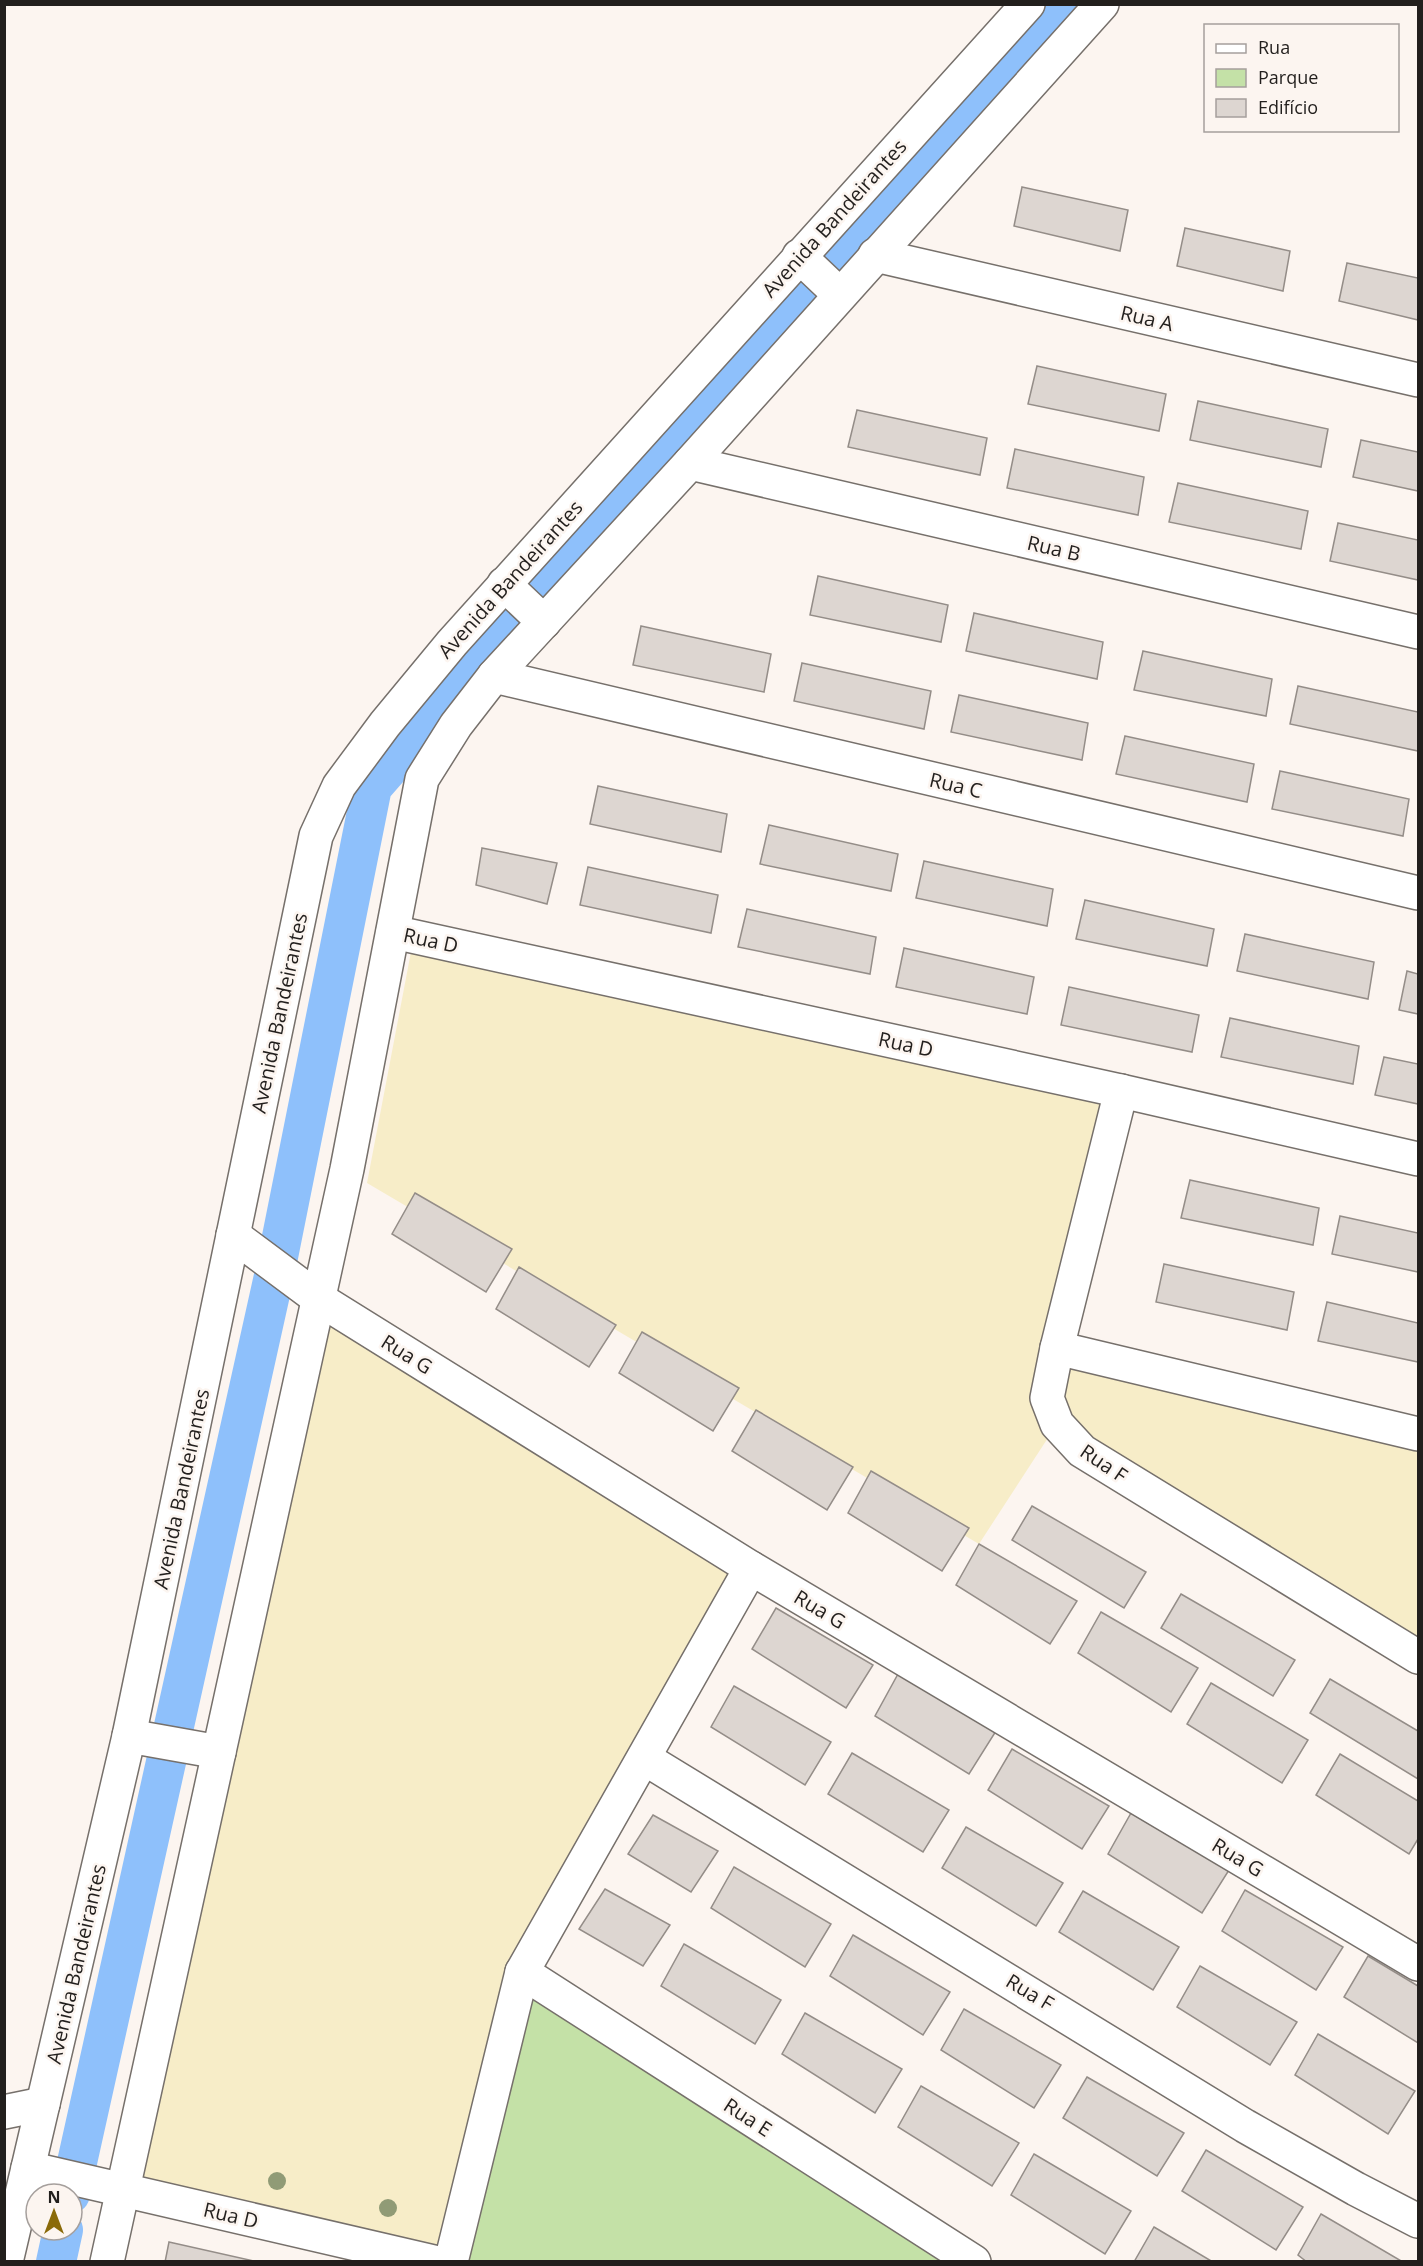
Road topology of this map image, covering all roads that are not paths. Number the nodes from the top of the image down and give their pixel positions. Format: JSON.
{"nodes":[{"id":1,"x":1028,"y":4,"type":"edge"},
{"id":2,"x":1102,"y":4,"type":"edge"},
{"id":3,"x":875,"y":255,"type":"junction"},
{"id":4,"x":799,"y":256,"type":"junction"},
{"id":5,"x":839,"y":294,"type":"junction"},
{"id":6,"x":1419,"y":381,"type":"edge"},
{"id":7,"x":690,"y":463,"type":"junction"},
{"id":8,"x":504,"y":585,"type":"junction"},
{"id":9,"x":544,"y":622,"type":"junction"},
{"id":10,"x":1419,"y":632,"type":"edge"},
{"id":11,"x":494,"y":676,"type":"junction"},
{"id":12,"x":1419,"y":893,"type":"edge"},
{"id":13,"x":393,"y":932,"type":"junction"},
{"id":14,"x":1121,"y":1091,"type":"junction"},
{"id":15,"x":1419,"y":1159,"type":"edge"},
{"id":16,"x":233,"y":1235,"type":"junction"},
{"id":17,"x":319,"y":1299,"type":"junction"},
{"id":18,"x":1057,"y":1348,"type":"junction"},
{"id":19,"x":1419,"y":1434,"type":"edge"},
{"id":20,"x":751,"y":1568,"type":"junction"},
{"id":21,"x":1418,"y":1654,"type":"edge"},
{"id":22,"x":129,"y":1736,"type":"junction"},
{"id":23,"x":219,"y":1752,"type":"junction"},
{"id":24,"x":644,"y":1758,"type":"junction"},
{"id":25,"x":1419,"y":1964,"type":"edge"},
{"id":26,"x":522,"y":1972,"type":"junction"},
{"id":27,"x":43,"y":2104,"type":"junction"},
{"id":28,"x":4,"y":2112,"type":"edge"},
{"id":29,"x":28,"y":2168,"type":"junction"},
{"id":30,"x":121,"y":2190,"type":"junction"},
{"id":31,"x":1419,"y":2221,"type":"edge"},
{"id":32,"x":6,"y":2262,"type":"edge"},
{"id":33,"x":107,"y":2262,"type":"edge"},
{"id":34,"x":434,"y":2262,"type":"edge"},
{"id":35,"x":451,"y":2262,"type":"edge"},
{"id":36,"x":974,"y":2262,"type":"edge"}],
"edges":[{"from":1,"to":4,"type":"street","name":"Avenida Bandeirantes"},
{"from":2,"to":3,"type":"street"},
{"from":3,"to":5,"type":"street"},
{"from":3,"to":6,"type":"street","name":"Rua A"},
{"from":4,"to":5,"type":"street"},
{"from":4,"to":8,"type":"street","name":"Avenida Bandeirantes"},
{"from":5,"to":7,"type":"street"},
{"from":7,"to":9,"type":"street"},
{"from":7,"to":10,"type":"street","name":"Rua B"},
{"from":8,"to":9,"type":"street"},
{"from":8,"to":16,"type":"street","name":"Avenida Bandeirantes"},
{"from":9,"to":11,"type":"street"},
{"from":11,"to":12,"type":"street","name":"Rua C"},
{"from":11,"to":13,"type":"street"},
{"from":13,"to":14,"type":"street","name":"Rua D"},
{"from":13,"to":17,"type":"street"},
{"from":14,"to":15,"type":"street","name":"Rua D"},
{"from":14,"to":18,"type":"street","name":"Rua F"},
{"from":16,"to":17,"type":"street","name":"Rua G"},
{"from":16,"to":22,"type":"street","name":"Avenida Bandeirantes"},
{"from":17,"to":20,"type":"street","name":"Rua G"},
{"from":17,"to":23,"type":"street"},
{"from":18,"to":19,"type":"street"},
{"from":18,"to":21,"type":"street","name":"Rua F"},
{"from":20,"to":24,"type":"street"},
{"from":20,"to":25,"type":"street","name":"Rua G"},
{"from":22,"to":23,"type":"street"},
{"from":22,"to":27,"type":"street","name":"Avenida Bandeirantes"},
{"from":23,"to":30,"type":"street"},
{"from":24,"to":26,"type":"street"},
{"from":24,"to":31,"type":"street","name":"Rua F"},
{"from":26,"to":35,"type":"street"},
{"from":26,"to":36,"type":"street","name":"Rua E"},
{"from":27,"to":28,"type":"street"},
{"from":27,"to":29,"type":"street","name":"Avenida Bandeirantes"},
{"from":29,"to":30,"type":"street","name":"Rua D"},
{"from":29,"to":32,"type":"street","name":"Avenida Bandeirantes"},
{"from":30,"to":33,"type":"street"},
{"from":30,"to":34,"type":"street","name":"Rua D"}]}
